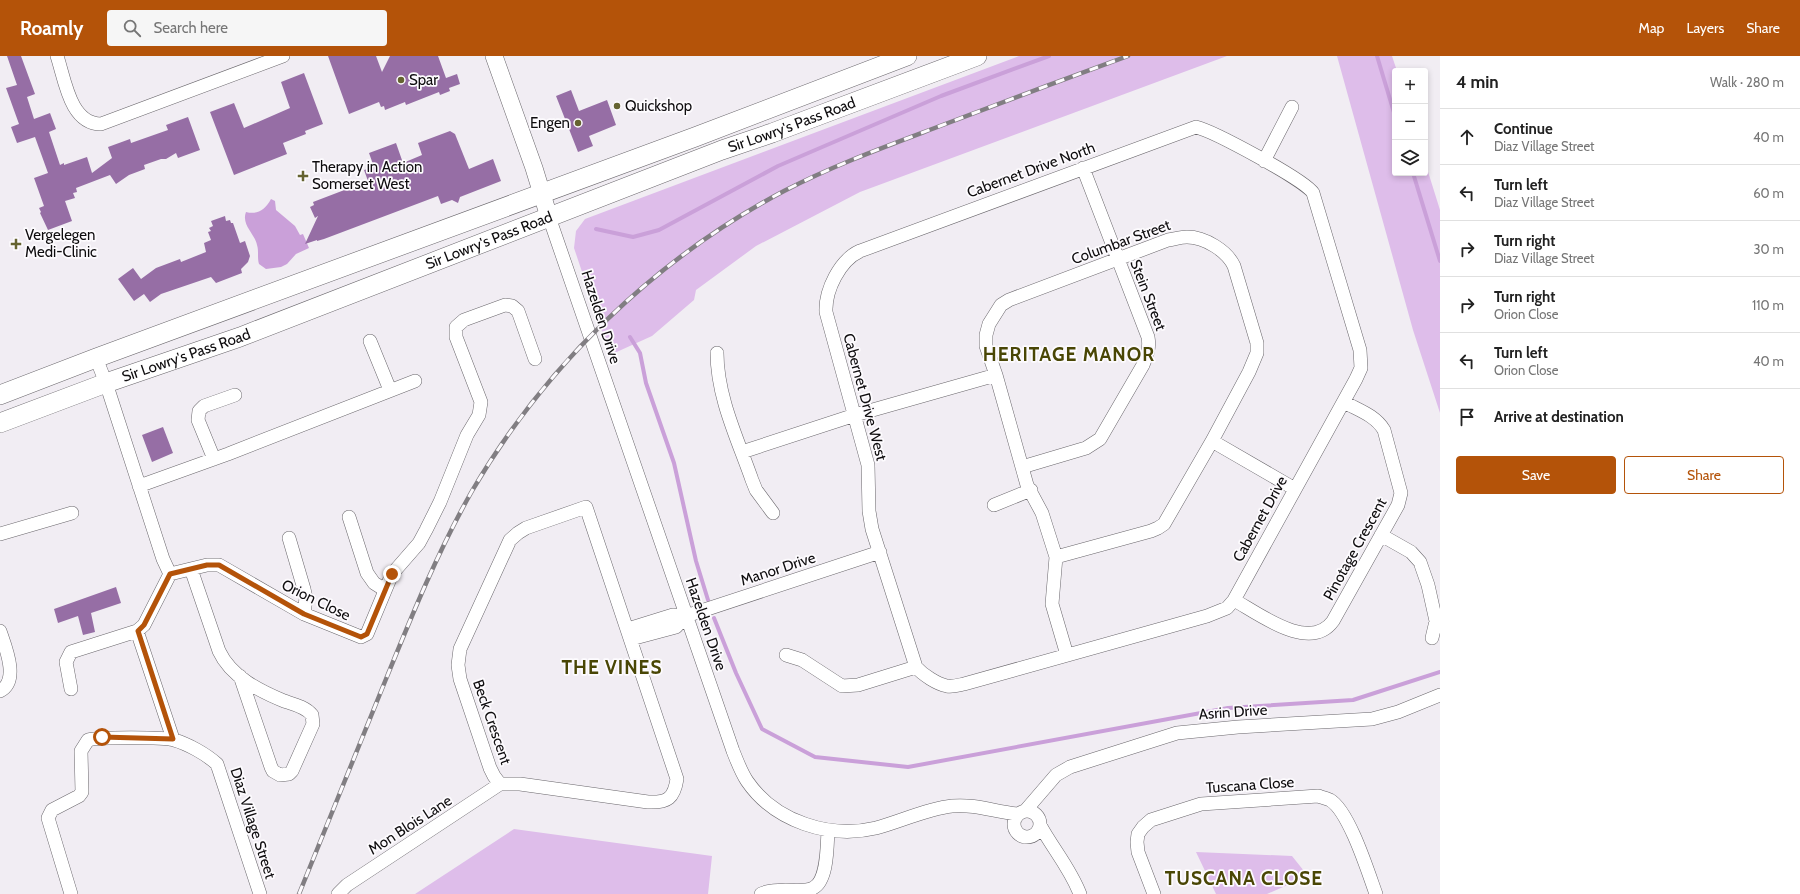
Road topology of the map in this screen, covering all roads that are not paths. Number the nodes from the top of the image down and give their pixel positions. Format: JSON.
{"nodes":[{"id":1,"x":57,"y":56,"type":"edge"},
{"id":2,"x":283,"y":56,"type":"edge"},
{"id":3,"x":494,"y":56,"type":"edge"},
{"id":4,"x":907,"y":56,"type":"edge"},
{"id":5,"x":977,"y":56,"type":"edge"},
{"id":6,"x":1292,"y":107,"type":"dead end"},
{"id":7,"x":1264,"y":161,"type":"junction"},
{"id":8,"x":1083,"y":168,"type":"junction"},
{"id":9,"x":541,"y":193,"type":"junction"},
{"id":10,"x":549,"y":217,"type":"junction"},
{"id":11,"x":1118,"y":260,"type":"junction"},
{"id":12,"x":826,"y":296,"type":"joint"},
{"id":13,"x":370,"y":341,"type":"dead end"},
{"id":14,"x":717,"y":353,"type":"dead end"},
{"id":15,"x":96,"y":358,"type":"junction"},
{"id":16,"x":535,"y":359,"type":"dead end"},
{"id":17,"x":996,"y":375,"type":"junction"},
{"id":18,"x":416,"y":381,"type":"dead end"},
{"id":19,"x":106,"y":383,"type":"junction"},
{"id":20,"x":390,"y":390,"type":"junction"},
{"id":21,"x":0,"y":395,"type":"edge"},
{"id":22,"x":235,"y":395,"type":"dead end"},
{"id":23,"x":1344,"y":402,"type":"junction"},
{"id":24,"x":854,"y":415,"type":"junction"},
{"id":25,"x":0,"y":423,"type":"edge"},
{"id":26,"x":1212,"y":442,"type":"junction"},
{"id":27,"x":742,"y":452,"type":"junction"},
{"id":28,"x":214,"y":459,"type":"junction"},
{"id":29,"x":1022,"y":467,"type":"junction"},
{"id":30,"x":139,"y":486,"type":"junction"},
{"id":31,"x":1295,"y":489,"type":"junction"},
{"id":32,"x":1031,"y":490,"type":"junction"},
{"id":33,"x":994,"y":505,"type":"dead end"},
{"id":34,"x":72,"y":513,"type":"dead end"},
{"id":35,"x":773,"y":513,"type":"dead end"},
{"id":36,"x":349,"y":517,"type":"dead end"},
{"id":37,"x":0,"y":534,"type":"edge"},
{"id":38,"x":1381,"y":535,"type":"junction"},
{"id":39,"x":289,"y":538,"type":"dead end"},
{"id":40,"x":880,"y":552,"type":"junction"},
{"id":41,"x":1056,"y":557,"type":"junction"},
{"id":42,"x":191,"y":569,"type":"junction"},
{"id":43,"x":170,"y":574,"type":"junction"},
{"id":44,"x":385,"y":590,"type":"junction"},
{"id":45,"x":1234,"y":600,"type":"junction"},
{"id":46,"x":304,"y":614,"type":"junction"},
{"id":47,"x":686,"y":616,"type":"junction"},
{"id":48,"x":0,"y":631,"type":"edge"},
{"id":49,"x":138,"y":631,"type":"junction"},
{"id":50,"x":630,"y":634,"type":"junction"},
{"id":51,"x":1432,"y":638,"type":"dead end"},
{"id":52,"x":1067,"y":655,"type":"junction"},
{"id":53,"x":786,"y":656,"type":"dead end"},
{"id":54,"x":916,"y":667,"type":"junction"},
{"id":55,"x":240,"y":676,"type":"junction"},
{"id":56,"x":70,"y":689,"type":"dead end"},
{"id":57,"x":0,"y":691,"type":"edge"},
{"id":58,"x":1440,"y":694,"type":"edge"},
{"id":59,"x":173,"y":739,"type":"junction"},
{"id":60,"x":500,"y":784,"type":"junction"},
{"id":61,"x":1027,"y":818,"type":"junction"},
{"id":62,"x":828,"y":830,"type":"junction"},
{"id":63,"x":1030,"y":837,"type":"junction"},
{"id":64,"x":1051,"y":846,"type":"junction"},
{"id":65,"x":71,"y":894,"type":"edge"},
{"id":66,"x":260,"y":894,"type":"edge"},
{"id":67,"x":338,"y":894,"type":"edge"},
{"id":68,"x":761,"y":894,"type":"edge"},
{"id":69,"x":1080,"y":894,"type":"edge"},
{"id":70,"x":1154,"y":894,"type":"edge"},
{"id":71,"x":1376,"y":894,"type":"edge"}],
"edges":[{"from":1,"to":2,"type":"street"},
{"from":3,"to":9,"type":"street"},
{"from":4,"to":9,"type":"main road","name":"Sir Lowry's Pass Road"},
{"from":5,"to":10,"type":"main road","name":"Sir Lowry's Pass Road"},
{"from":6,"to":7,"type":"street"},
{"from":7,"to":8,"type":"street","name":"Cabernet Drive North"},
{"from":7,"to":23,"type":"street","name":"Cabernet Drive"},
{"from":8,"to":11,"type":"street","name":"Stein Street"},
{"from":8,"to":12,"type":"street","name":"Cabernet Drive North"},
{"from":9,"to":10,"type":"street"},
{"from":9,"to":15,"type":"main road","name":"Sir Lowry's Pass Road"},
{"from":10,"to":19,"type":"main road","name":"Sir Lowry's Pass Road"},
{"from":10,"to":47,"type":"street","name":"Hazelden Drive"},
{"from":11,"to":17,"type":"street","name":"Columbar Street"},
{"from":11,"to":26,"type":"street","name":"Columbar Street"},
{"from":11,"to":29,"type":"street","name":"Stein Street"},
{"from":12,"to":24,"type":"street","name":"Cabernet Drive West"},
{"from":13,"to":20,"type":"street"},
{"from":14,"to":27,"type":"street"},
{"from":15,"to":19,"type":"street"},
{"from":15,"to":21,"type":"main road","name":"Sir Lowry's Pass Road"},
{"from":16,"to":44,"type":"street","name":"Orion Close"},
{"from":17,"to":24,"type":"street"},
{"from":17,"to":29,"type":"street","name":"Columbar Street"},
{"from":18,"to":20,"type":"street"},
{"from":19,"to":25,"type":"main road","name":"Sir Lowry's Pass Road"},
{"from":19,"to":30,"type":"street"},
{"from":20,"to":28,"type":"street"},
{"from":22,"to":28,"type":"street"},
{"from":23,"to":31,"type":"street","name":"Cabernet Drive"},
{"from":23,"to":38,"type":"street","name":"Pinotage Crescent"},
{"from":24,"to":27,"type":"street"},
{"from":24,"to":40,"type":"street","name":"Cabernet Drive West"},
{"from":26,"to":31,"type":"street"},
{"from":26,"to":41,"type":"street","name":"Columbar Street"},
{"from":27,"to":35,"type":"street"},
{"from":28,"to":30,"type":"street"},
{"from":29,"to":32,"type":"street","name":"Columbar Street"},
{"from":30,"to":43,"type":"street"},
{"from":31,"to":45,"type":"street","name":"Cabernet Drive"},
{"from":32,"to":33,"type":"street"},
{"from":32,"to":41,"type":"street","name":"Columbar Street"},
{"from":34,"to":37,"type":"street"},
{"from":36,"to":44,"type":"street"},
{"from":38,"to":45,"type":"street","name":"Pinotage Crescent"},
{"from":38,"to":51,"type":"street"},
{"from":39,"to":46,"type":"street"},
{"from":40,"to":47,"type":"street","name":"Manor Drive"},
{"from":40,"to":54,"type":"street","name":"Cabernet Drive West"},
{"from":41,"to":52,"type":"street","name":"Columbar Street"},
{"from":42,"to":43,"type":"street","name":"Orion Close"},
{"from":42,"to":46,"type":"street","name":"Orion Close"},
{"from":42,"to":55,"type":"street"},
{"from":43,"to":49,"type":"street"},
{"from":44,"to":46,"type":"street","name":"Orion Close"},
{"from":45,"to":52,"type":"street","name":"Cabernet Drive"},
{"from":47,"to":50,"type":"street"},
{"from":47,"to":62,"type":"street","name":"Hazelden Drive"},
{"from":48,"to":57,"type":"street"},
{"from":49,"to":56,"type":"street"},
{"from":49,"to":59,"type":"street"},
{"from":50,"to":60,"type":"street","name":"Beck Crescent"},
{"from":50,"to":60,"type":"street","name":"Beck Crescent"},
{"from":52,"to":54,"type":"street","name":"Cabernet Drive"},
{"from":53,"to":54,"type":"street"},
{"from":55,"to":55,"type":"street"},
{"from":58,"to":61,"type":"street","name":"Asrin Drive"},
{"from":59,"to":65,"type":"street","name":"Diaz Village Street"},
{"from":59,"to":66,"type":"street","name":"Diaz Village Street"},
{"from":60,"to":67,"type":"street","name":"Mon Blois Lane"},
{"from":61,"to":62,"type":"street","name":"Hazelden Drive"},
{"from":61,"to":63,"type":"street","name":"Asrin Drive"},
{"from":61,"to":63,"type":"street","name":"Hazelden Drive"},
{"from":61,"to":64,"type":"street","name":"Hazelden Drive"},
{"from":62,"to":68,"type":"street"},
{"from":63,"to":64,"type":"street","name":"Hazelden Drive"},
{"from":64,"to":69,"type":"street","name":"Hazelden Drive"},
{"from":70,"to":71,"type":"street","name":"Tuscana Close"}]}
